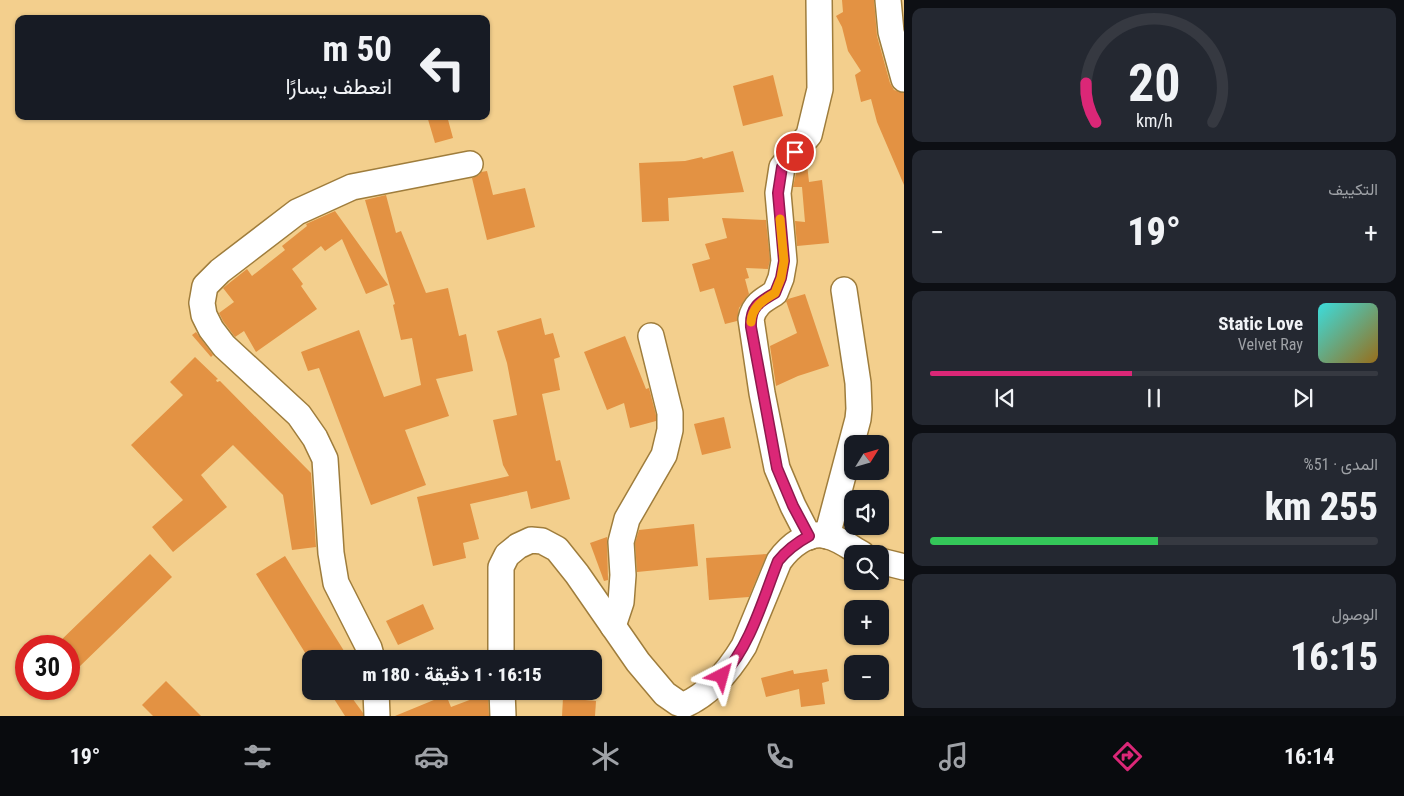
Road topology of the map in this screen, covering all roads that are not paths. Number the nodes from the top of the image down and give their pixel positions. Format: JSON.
{"nodes":[{"id":1,"x":820,"y":0,"type":"edge"},
{"id":2,"x":888,"y":0,"type":"edge"},
{"id":3,"x":904,"y":79,"type":"edge"},
{"id":4,"x":470,"y":164,"type":"dead end"},
{"id":5,"x":844,"y":290,"type":"dead end"},
{"id":6,"x":651,"y":336,"type":"dead end"},
{"id":7,"x":818,"y":536,"type":"junction"},
{"id":8,"x":844,"y":547,"type":"edge"},
{"id":9,"x":889,"y":563,"type":"edge"},
{"id":10,"x":904,"y":567,"type":"edge"},
{"id":11,"x":613,"y":626,"type":"junction"},
{"id":12,"x":370,"y":650,"type":"edge"},
{"id":13,"x":501,"y":650,"type":"edge"},
{"id":14,"x":376,"y":700,"type":"edge"},
{"id":15,"x":502,"y":700,"type":"edge"},
{"id":16,"x":377,"y":716,"type":"edge"},
{"id":17,"x":503,"y":716,"type":"edge"}],
"edges":[{"from":1,"to":7,"type":"street"},
{"from":2,"to":3,"type":"street"},
{"from":4,"to":12,"type":"street"},
{"from":5,"to":7,"type":"street"},
{"from":6,"to":11,"type":"street"},
{"from":7,"to":8,"type":"street"},
{"from":7,"to":11,"type":"street"},
{"from":9,"to":10,"type":"street"},
{"from":11,"to":13,"type":"street"},
{"from":14,"to":16,"type":"street"},
{"from":15,"to":17,"type":"street"}]}
